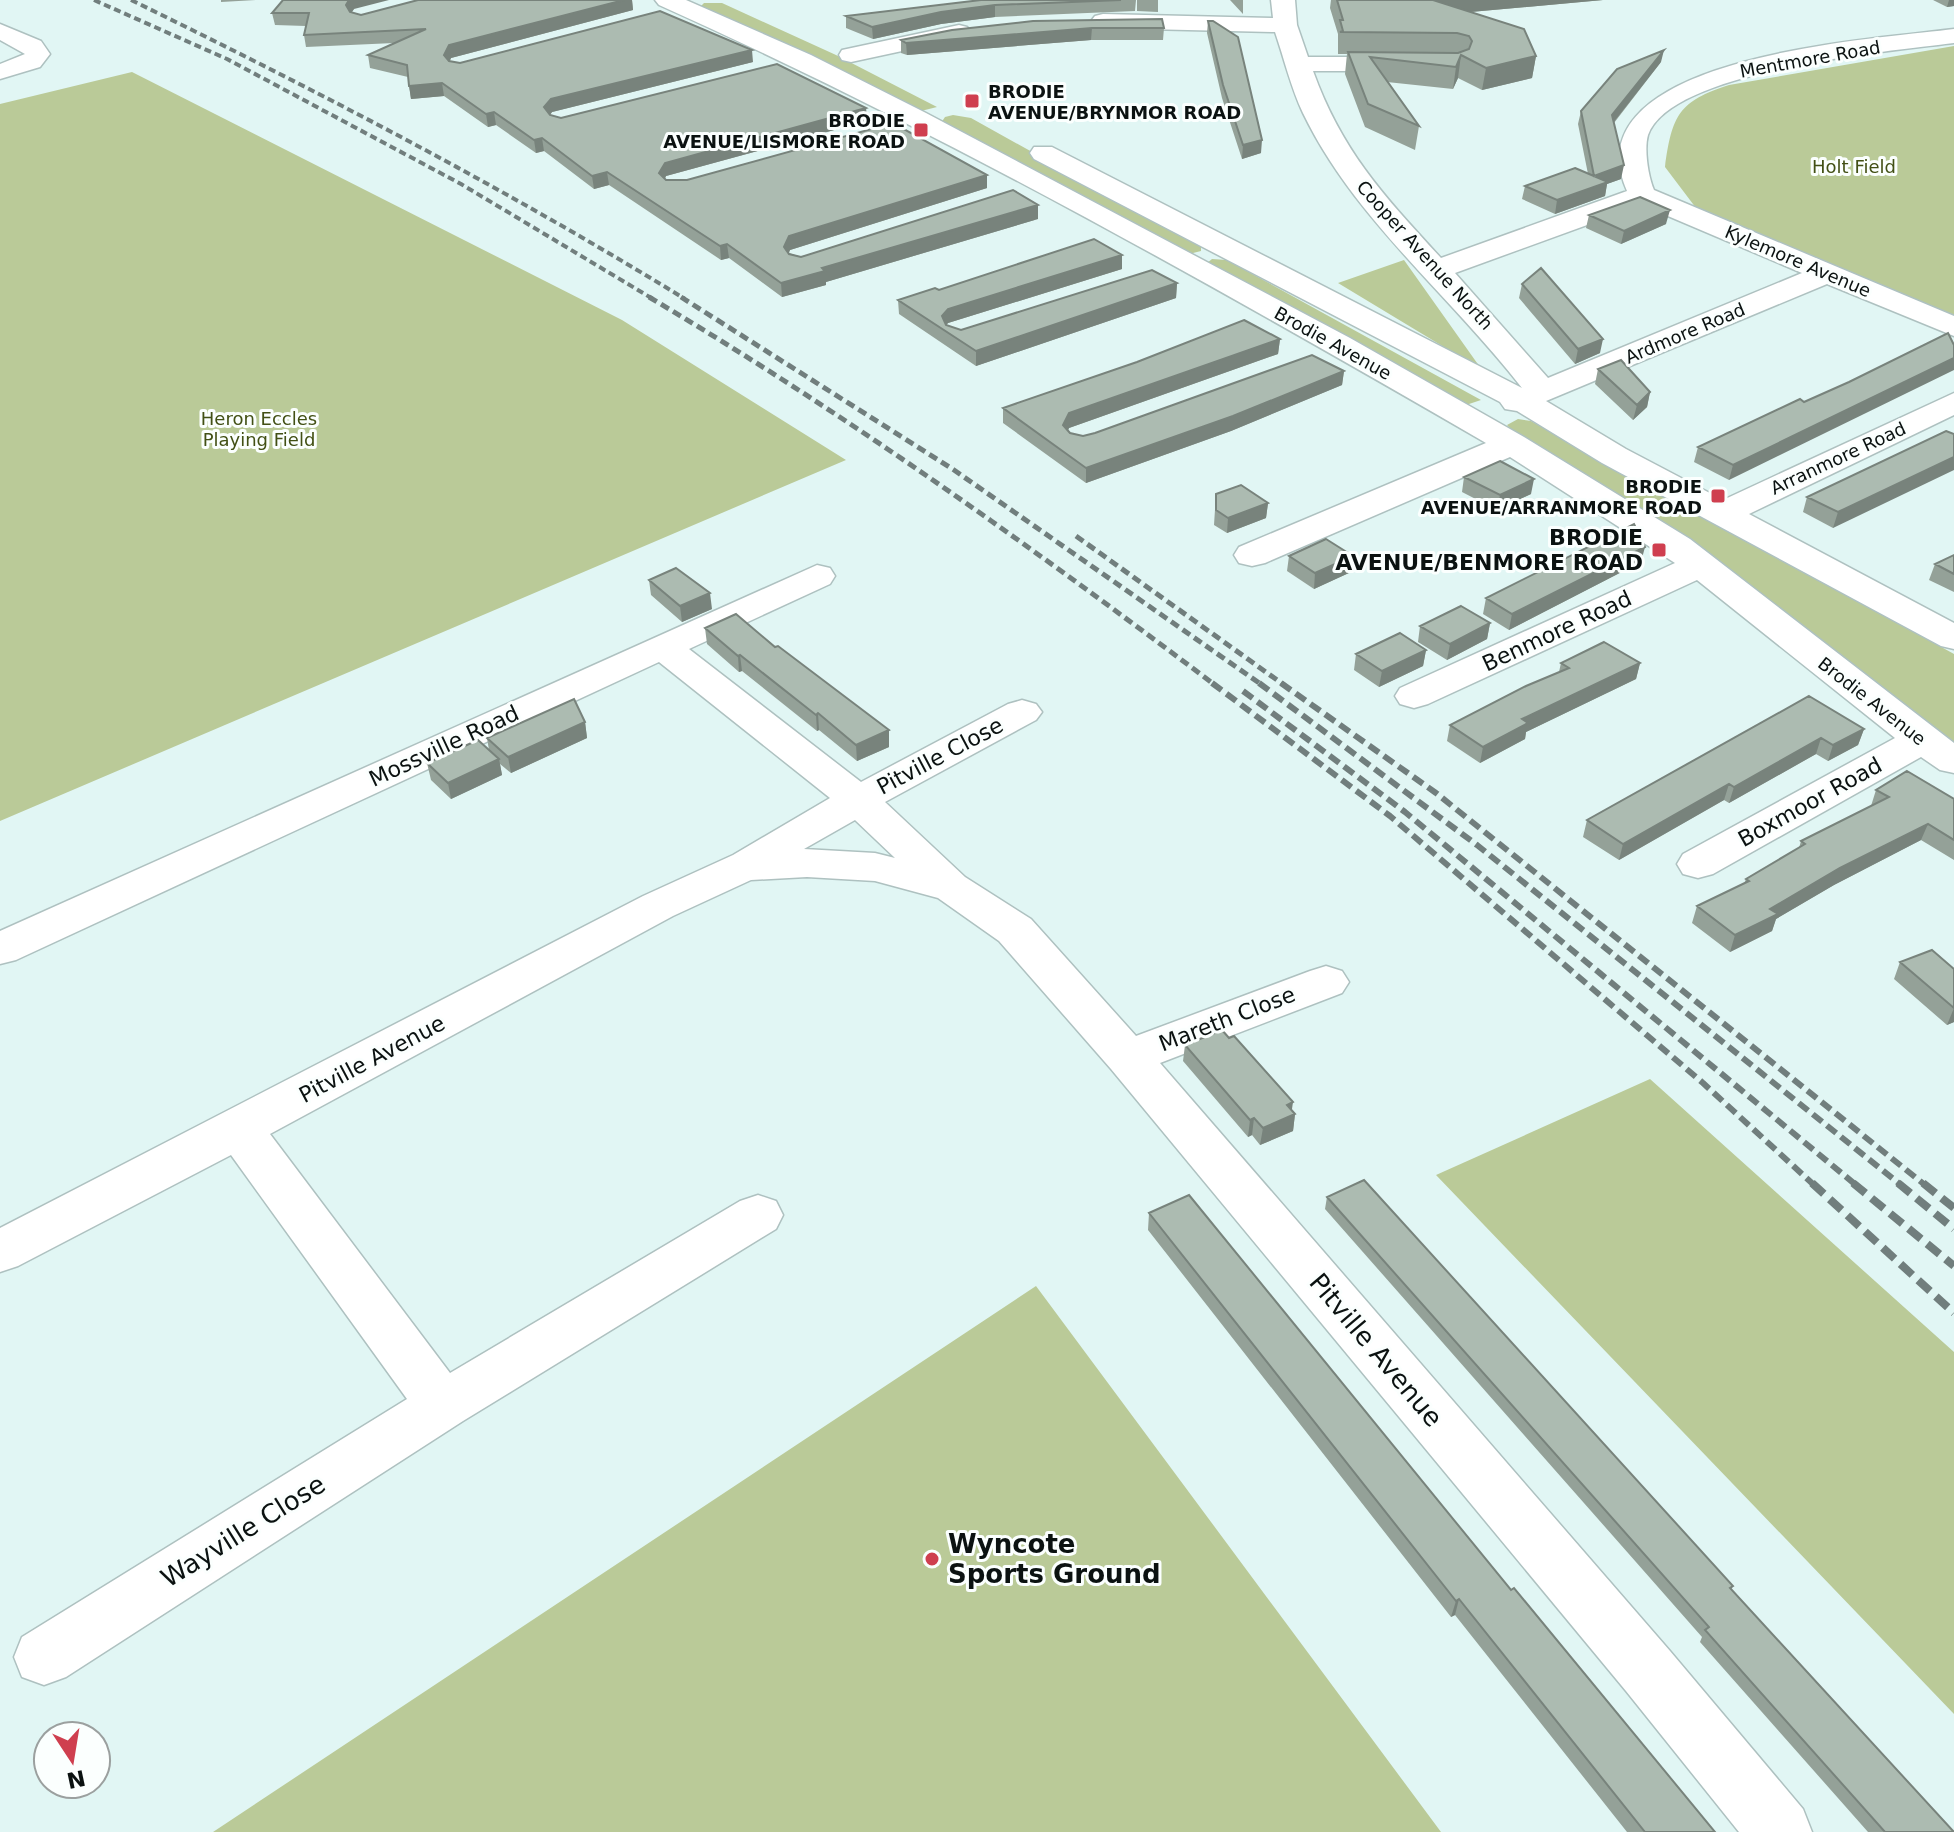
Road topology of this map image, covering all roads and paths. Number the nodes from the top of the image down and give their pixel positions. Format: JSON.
{"nodes":[{"id":1,"x":728,"y":0,"type":"edge"},
{"id":2,"x":678,"y":6,"type":"edge"},
{"id":3,"x":1284,"y":6,"type":"edge"},
{"id":4,"x":1072,"y":22,"type":"edge"},
{"id":5,"x":982,"y":30,"type":"edge"},
{"id":6,"x":0,"y":31,"type":"edge"},
{"id":7,"x":1954,"y":36,"type":"edge"},
{"id":8,"x":851,"y":55,"type":"junction"},
{"id":9,"x":802,"y":60,"type":"junction"},
{"id":10,"x":1300,"y":64,"type":"junction"},
{"id":11,"x":1423,"y":64,"type":"edge"},
{"id":12,"x":757,"y":71,"type":"edge"},
{"id":13,"x":0,"y":72,"type":"edge"},
{"id":14,"x":917,"y":118,"type":"junction"},
{"id":15,"x":887,"y":127,"type":"edge"},
{"id":16,"x":1022,"y":141,"type":"dead end"},
{"id":17,"x":1039,"y":184,"type":"junction"},
{"id":18,"x":1009,"y":194,"type":"edge"},
{"id":19,"x":1643,"y":195,"type":"junction"},
{"id":20,"x":1225,"y":248,"type":"junction"},
{"id":21,"x":1182,"y":262,"type":"junction"},
{"id":22,"x":1435,"y":270,"type":"junction"},
{"id":23,"x":1152,"y":271,"type":"edge"},
{"id":24,"x":1827,"y":273,"type":"junction"},
{"id":25,"x":1954,"y":327,"type":"edge"},
{"id":26,"x":1339,"y":345,"type":"junction"},
{"id":27,"x":1296,"y":361,"type":"edge"},
{"id":28,"x":1531,"y":396,"type":"junction"},
{"id":29,"x":1954,"y":403,"type":"edge"},
{"id":30,"x":1469,"y":419,"type":"junction"},
{"id":31,"x":1512,"y":444,"type":"junction"},
{"id":32,"x":1722,"y":514,"type":"junction"},
{"id":33,"x":1252,"y":555,"type":"dead end"},
{"id":34,"x":1700,"y":565,"type":"junction"},
{"id":35,"x":817,"y":576,"type":"dead end"},
{"id":36,"x":1954,"y":638,"type":"edge"},
{"id":37,"x":662,"y":646,"type":"junction"},
{"id":38,"x":1414,"y":696,"type":"dead end"},
{"id":39,"x":1022,"y":712,"type":"dead end"},
{"id":40,"x":1938,"y":751,"type":"edge"},
{"id":41,"x":858,"y":800,"type":"junction"},
{"id":42,"x":1698,"y":864,"type":"dead end"},
{"id":43,"x":744,"y":866,"type":"junction"},
{"id":44,"x":953,"y":888,"type":"junction"},
{"id":45,"x":0,"y":949,"type":"edge"},
{"id":46,"x":1326,"y":982,"type":"dead end"},
{"id":47,"x":1128,"y":1057,"type":"junction"},
{"id":48,"x":239,"y":1129,"type":"junction"},
{"id":49,"x":758,"y":1215,"type":"dead end"},
{"id":50,"x":0,"y":1252,"type":"edge"},
{"id":51,"x":443,"y":1405,"type":"junction"},
{"id":52,"x":44,"y":1657,"type":"dead end"},
{"id":53,"x":1780,"y":1832,"type":"edge"}],
"edges":[{"from":1,"to":8,"type":"street"},
{"from":2,"to":9,"type":"street","name":"Brodie Avenue"},
{"from":3,"to":4,"type":"street"},
{"from":3,"to":10,"type":"street","name":"Cooper Avenue North"},
{"from":5,"to":8,"type":"street"},
{"from":6,"to":13,"type":"street"},
{"from":7,"to":19,"type":"street","name":"Mentmore Road"},
{"from":8,"to":14,"type":"street"},
{"from":9,"to":12,"type":"street"},
{"from":9,"to":14,"type":"street","name":"Brodie Avenue"},
{"from":10,"to":11,"type":"street"},
{"from":10,"to":22,"type":"street","name":"Cooper Avenue North"},
{"from":14,"to":15,"type":"street"},
{"from":14,"to":17,"type":"street","name":"Brodie Avenue"},
{"from":16,"to":20,"type":"street","name":"Brodie Avenue"},
{"from":17,"to":18,"type":"street"},
{"from":17,"to":21,"type":"street","name":"Brodie Avenue"},
{"from":19,"to":22,"type":"street"},
{"from":19,"to":24,"type":"street","name":"Kylemore Avenue"},
{"from":20,"to":21,"type":"street"},
{"from":20,"to":28,"type":"street","name":"Brodie Avenue"},
{"from":21,"to":23,"type":"street"},
{"from":21,"to":26,"type":"street","name":"Brodie Avenue"},
{"from":22,"to":28,"type":"street","name":"Cooper Avenue North"},
{"from":24,"to":25,"type":"street","name":"Kylemore Avenue"},
{"from":24,"to":28,"type":"street","name":"Ardmore Road"},
{"from":26,"to":27,"type":"street"},
{"from":26,"to":30,"type":"street","name":"Brodie Avenue"},
{"from":28,"to":30,"type":"street","name":"Ardmore Road"},
{"from":28,"to":32,"type":"street","name":"Brodie Avenue"},
{"from":29,"to":32,"type":"street","name":"Arranmore Road"},
{"from":30,"to":31,"type":"street","name":"Brodie Avenue"},
{"from":31,"to":33,"type":"street"},
{"from":31,"to":34,"type":"street","name":"Brodie Avenue"},
{"from":32,"to":36,"type":"street","name":"Brodie Avenue"},
{"from":34,"to":38,"type":"street","name":"Benmore Road"},
{"from":34,"to":40,"type":"street","name":"Brodie Avenue"},
{"from":35,"to":37,"type":"street","name":"Mossville Road"},
{"from":37,"to":41,"type":"street"},
{"from":37,"to":45,"type":"street","name":"Mossville Road"},
{"from":39,"to":41,"type":"street","name":"Pitville Close"},
{"from":40,"to":42,"type":"street","name":"Boxmoor Road"},
{"from":41,"to":43,"type":"street","name":"Pitville Avenue"},
{"from":41,"to":44,"type":"street","name":"Pitville Avenue"},
{"from":43,"to":44,"type":"street","name":"Pitville Avenue"},
{"from":43,"to":48,"type":"street","name":"Pitville Avenue"},
{"from":44,"to":47,"type":"street","name":"Pitville Avenue"},
{"from":46,"to":47,"type":"street","name":"Mareth Close"},
{"from":47,"to":53,"type":"street","name":"Pitville Avenue"},
{"from":48,"to":50,"type":"street","name":"Pitville Avenue"},
{"from":48,"to":51,"type":"street"},
{"from":49,"to":51,"type":"street","name":"Wayville Close"},
{"from":51,"to":52,"type":"street","name":"Wayville Close"}]}
